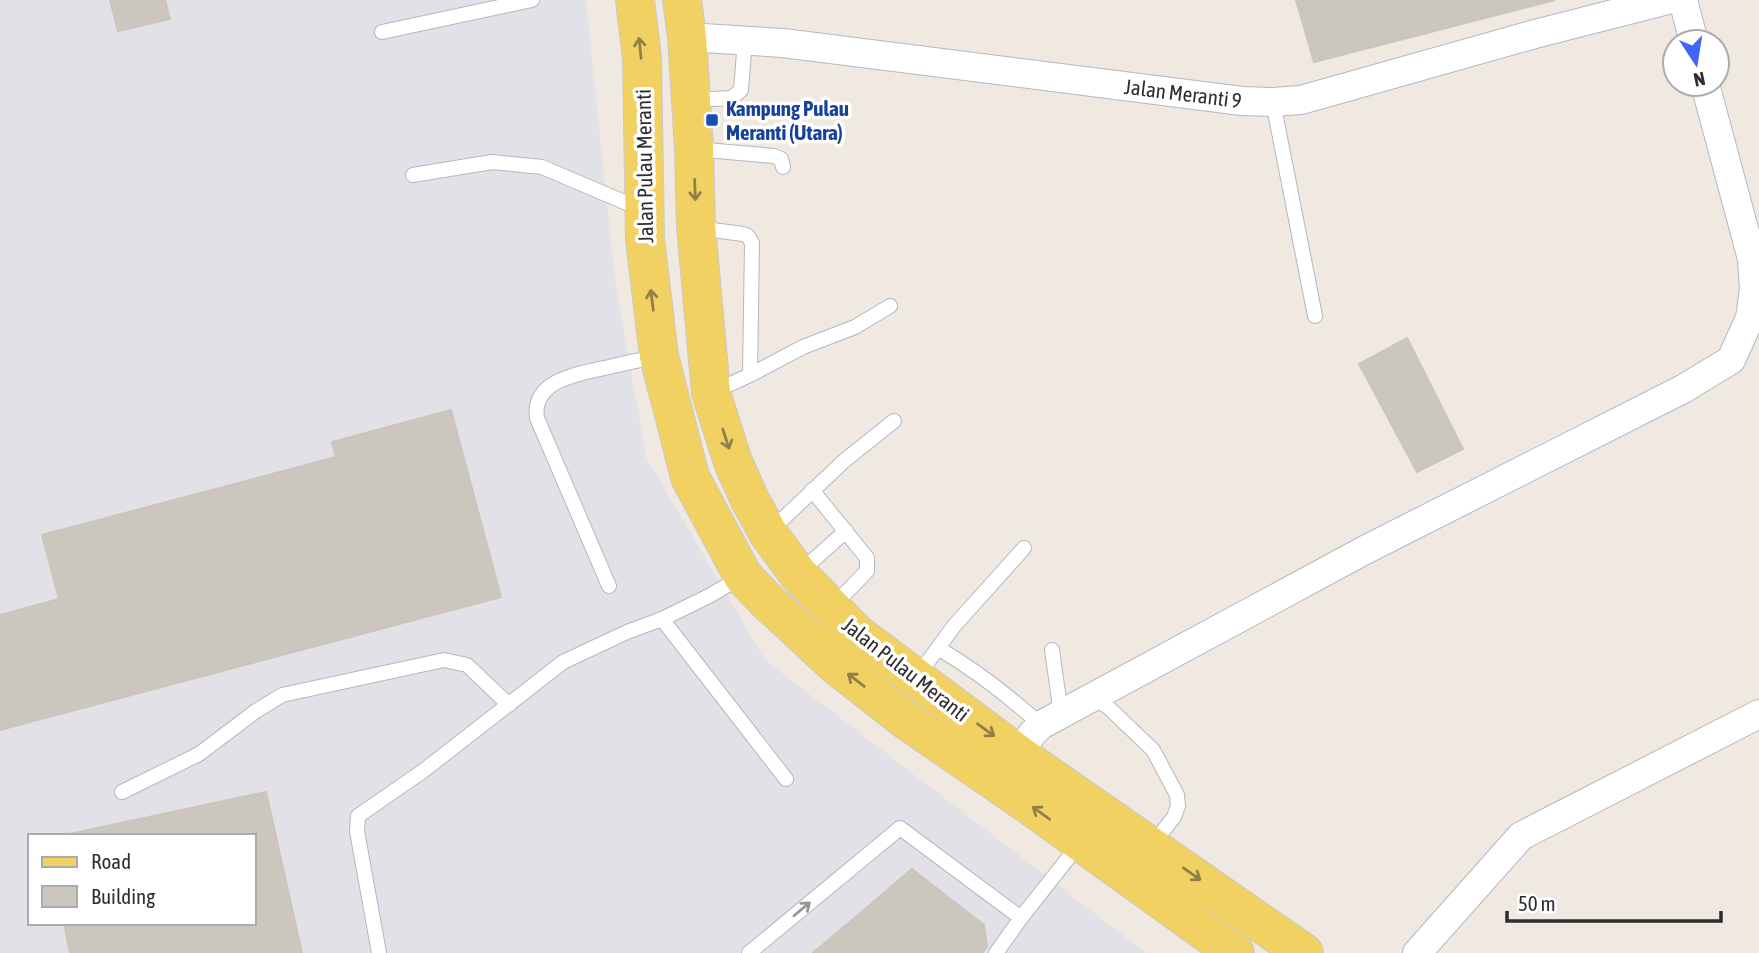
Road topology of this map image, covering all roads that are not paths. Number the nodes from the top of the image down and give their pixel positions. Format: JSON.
{"nodes":[{"id":1,"x":532,"y":0,"type":"edge"},
{"id":2,"x":635,"y":0,"type":"edge"},
{"id":3,"x":682,"y":0,"type":"edge"},
{"id":4,"x":1668,"y":0,"type":"edge"},
{"id":5,"x":1683,"y":0,"type":"edge"},
{"id":6,"x":1690,"y":28,"type":"edge"},
{"id":7,"x":382,"y":32,"type":"dead end"},
{"id":8,"x":687,"y":37,"type":"junction"},
{"id":9,"x":745,"y":40,"type":"junction"},
{"id":10,"x":1709,"y":98,"type":"edge"},
{"id":11,"x":690,"y":100,"type":"junction"},
{"id":12,"x":1273,"y":102,"type":"junction"},
{"id":13,"x":694,"y":149,"type":"junction"},
{"id":14,"x":783,"y":167,"type":"dead end"},
{"id":15,"x":413,"y":175,"type":"dead end"},
{"id":16,"x":645,"y":211,"type":"junction"},
{"id":17,"x":696,"y":227,"type":"junction"},
{"id":18,"x":890,"y":306,"type":"dead end"},
{"id":19,"x":1315,"y":316,"type":"dead end"},
{"id":20,"x":659,"y":356,"type":"junction"},
{"id":21,"x":750,"y":375,"type":"junction"},
{"id":22,"x":711,"y":393,"type":"junction"},
{"id":23,"x":894,"y":421,"type":"dead end"},
{"id":24,"x":812,"y":490,"type":"junction"},
{"id":25,"x":846,"y":531,"type":"junction"},
{"id":26,"x":768,"y":533,"type":"junction"},
{"id":27,"x":1024,"y":548,"type":"dead end"},
{"id":28,"x":798,"y":574,"type":"junction"},
{"id":29,"x":743,"y":576,"type":"junction"},
{"id":30,"x":609,"y":586,"type":"dead end"},
{"id":31,"x":830,"y":609,"type":"junction"},
{"id":32,"x":662,"y":619,"type":"junction"},
{"id":33,"x":938,"y":648,"type":"junction"},
{"id":34,"x":1052,"y":650,"type":"dead end"},
{"id":35,"x":916,"y":680,"type":"junction"},
{"id":36,"x":1092,"y":697,"type":"junction"},
{"id":37,"x":509,"y":705,"type":"junction"},
{"id":38,"x":1759,"y":714,"type":"edge"},
{"id":39,"x":1051,"y":719,"type":"junction"},
{"id":40,"x":1019,"y":755,"type":"junction"},
{"id":41,"x":786,"y":779,"type":"dead end"},
{"id":42,"x":122,"y":792,"type":"dead end"},
{"id":43,"x":1081,"y":841,"type":"junction"},
{"id":44,"x":1152,"y":846,"type":"junction"},
{"id":45,"x":1021,"y":918,"type":"junction"},
{"id":46,"x":379,"y":953,"type":"edge"},
{"id":47,"x":750,"y":953,"type":"edge"},
{"id":48,"x":996,"y":953,"type":"edge"},
{"id":49,"x":1235,"y":953,"type":"edge"},
{"id":50,"x":1304,"y":953,"type":"edge"},
{"id":51,"x":1417,"y":953,"type":"edge"}],
"edges":[{"from":1,"to":7,"type":"lane"},
{"from":16,"to":2,"type":"main road","name":"Jalan Pulau Meranti","one_way":true},
{"from":3,"to":8,"type":"main road","name":"Jalan Pulau Meranti"},
{"from":4,"to":12,"type":"street","name":"Jalan Meranti 9"},
{"from":5,"to":6,"type":"street"},
{"from":8,"to":9,"type":"street","name":"Jalan Meranti 9"},
{"from":8,"to":11,"type":"main road","name":"Jalan Pulau Meranti"},
{"from":9,"to":11,"type":"lane"},
{"from":9,"to":12,"type":"street","name":"Jalan Meranti 9"},
{"from":10,"to":36,"type":"street"},
{"from":11,"to":13,"type":"main road","name":"Jalan Pulau Meranti"},
{"from":12,"to":19,"type":"lane"},
{"from":13,"to":14,"type":"lane"},
{"from":13,"to":17,"type":"main road","name":"Jalan Pulau Meranti","one_way":true},
{"from":15,"to":16,"type":"lane"},
{"from":20,"to":16,"type":"main road","name":"Jalan Pulau Meranti","one_way":true},
{"from":17,"to":21,"type":"lane"},
{"from":17,"to":22,"type":"main road","name":"Jalan Pulau Meranti"},
{"from":18,"to":21,"type":"lane"},
{"from":20,"to":29,"type":"main road","name":"Jalan Pulau Meranti"},
{"from":20,"to":30,"type":"lane"},
{"from":21,"to":22,"type":"lane"},
{"from":22,"to":26,"type":"main road","name":"Jalan Pulau Meranti","one_way":true},
{"from":23,"to":24,"type":"lane"},
{"from":24,"to":25,"type":"lane"},
{"from":24,"to":26,"type":"lane"},
{"from":25,"to":28,"type":"lane"},
{"from":25,"to":31,"type":"lane"},
{"from":26,"to":28,"type":"main road","name":"Jalan Pulau Meranti"},
{"from":27,"to":33,"type":"lane"},
{"from":28,"to":31,"type":"main road","name":"Jalan Pulau Meranti"},
{"from":29,"to":32,"type":"lane"},
{"from":43,"to":29,"type":"main road","name":"Jalan Pulau Meranti","one_way":true},
{"from":31,"to":35,"type":"main road","name":"Jalan Pulau Meranti"},
{"from":32,"to":37,"type":"lane"},
{"from":32,"to":41,"type":"lane"},
{"from":33,"to":35,"type":"lane"},
{"from":33,"to":39,"type":"lane"},
{"from":34,"to":39,"type":"lane"},
{"from":35,"to":40,"type":"main road","name":"Jalan Pulau Meranti","one_way":true},
{"from":36,"to":39,"type":"street"},
{"from":36,"to":44,"type":"lane"},
{"from":37,"to":42,"type":"lane"},
{"from":37,"to":46,"type":"lane"},
{"from":38,"to":51,"type":"street"},
{"from":39,"to":40,"type":"street"},
{"from":40,"to":44,"type":"main road","name":"Jalan Pulau Meranti"},
{"from":43,"to":45,"type":"lane"},
{"from":43,"to":49,"type":"main road","name":"Jalan Pulau Meranti"},
{"from":44,"to":50,"type":"main road","name":"Jalan Pulau Meranti","one_way":true},
{"from":47,"to":45,"type":"lane","one_way":true},
{"from":45,"to":48,"type":"lane"}]}
